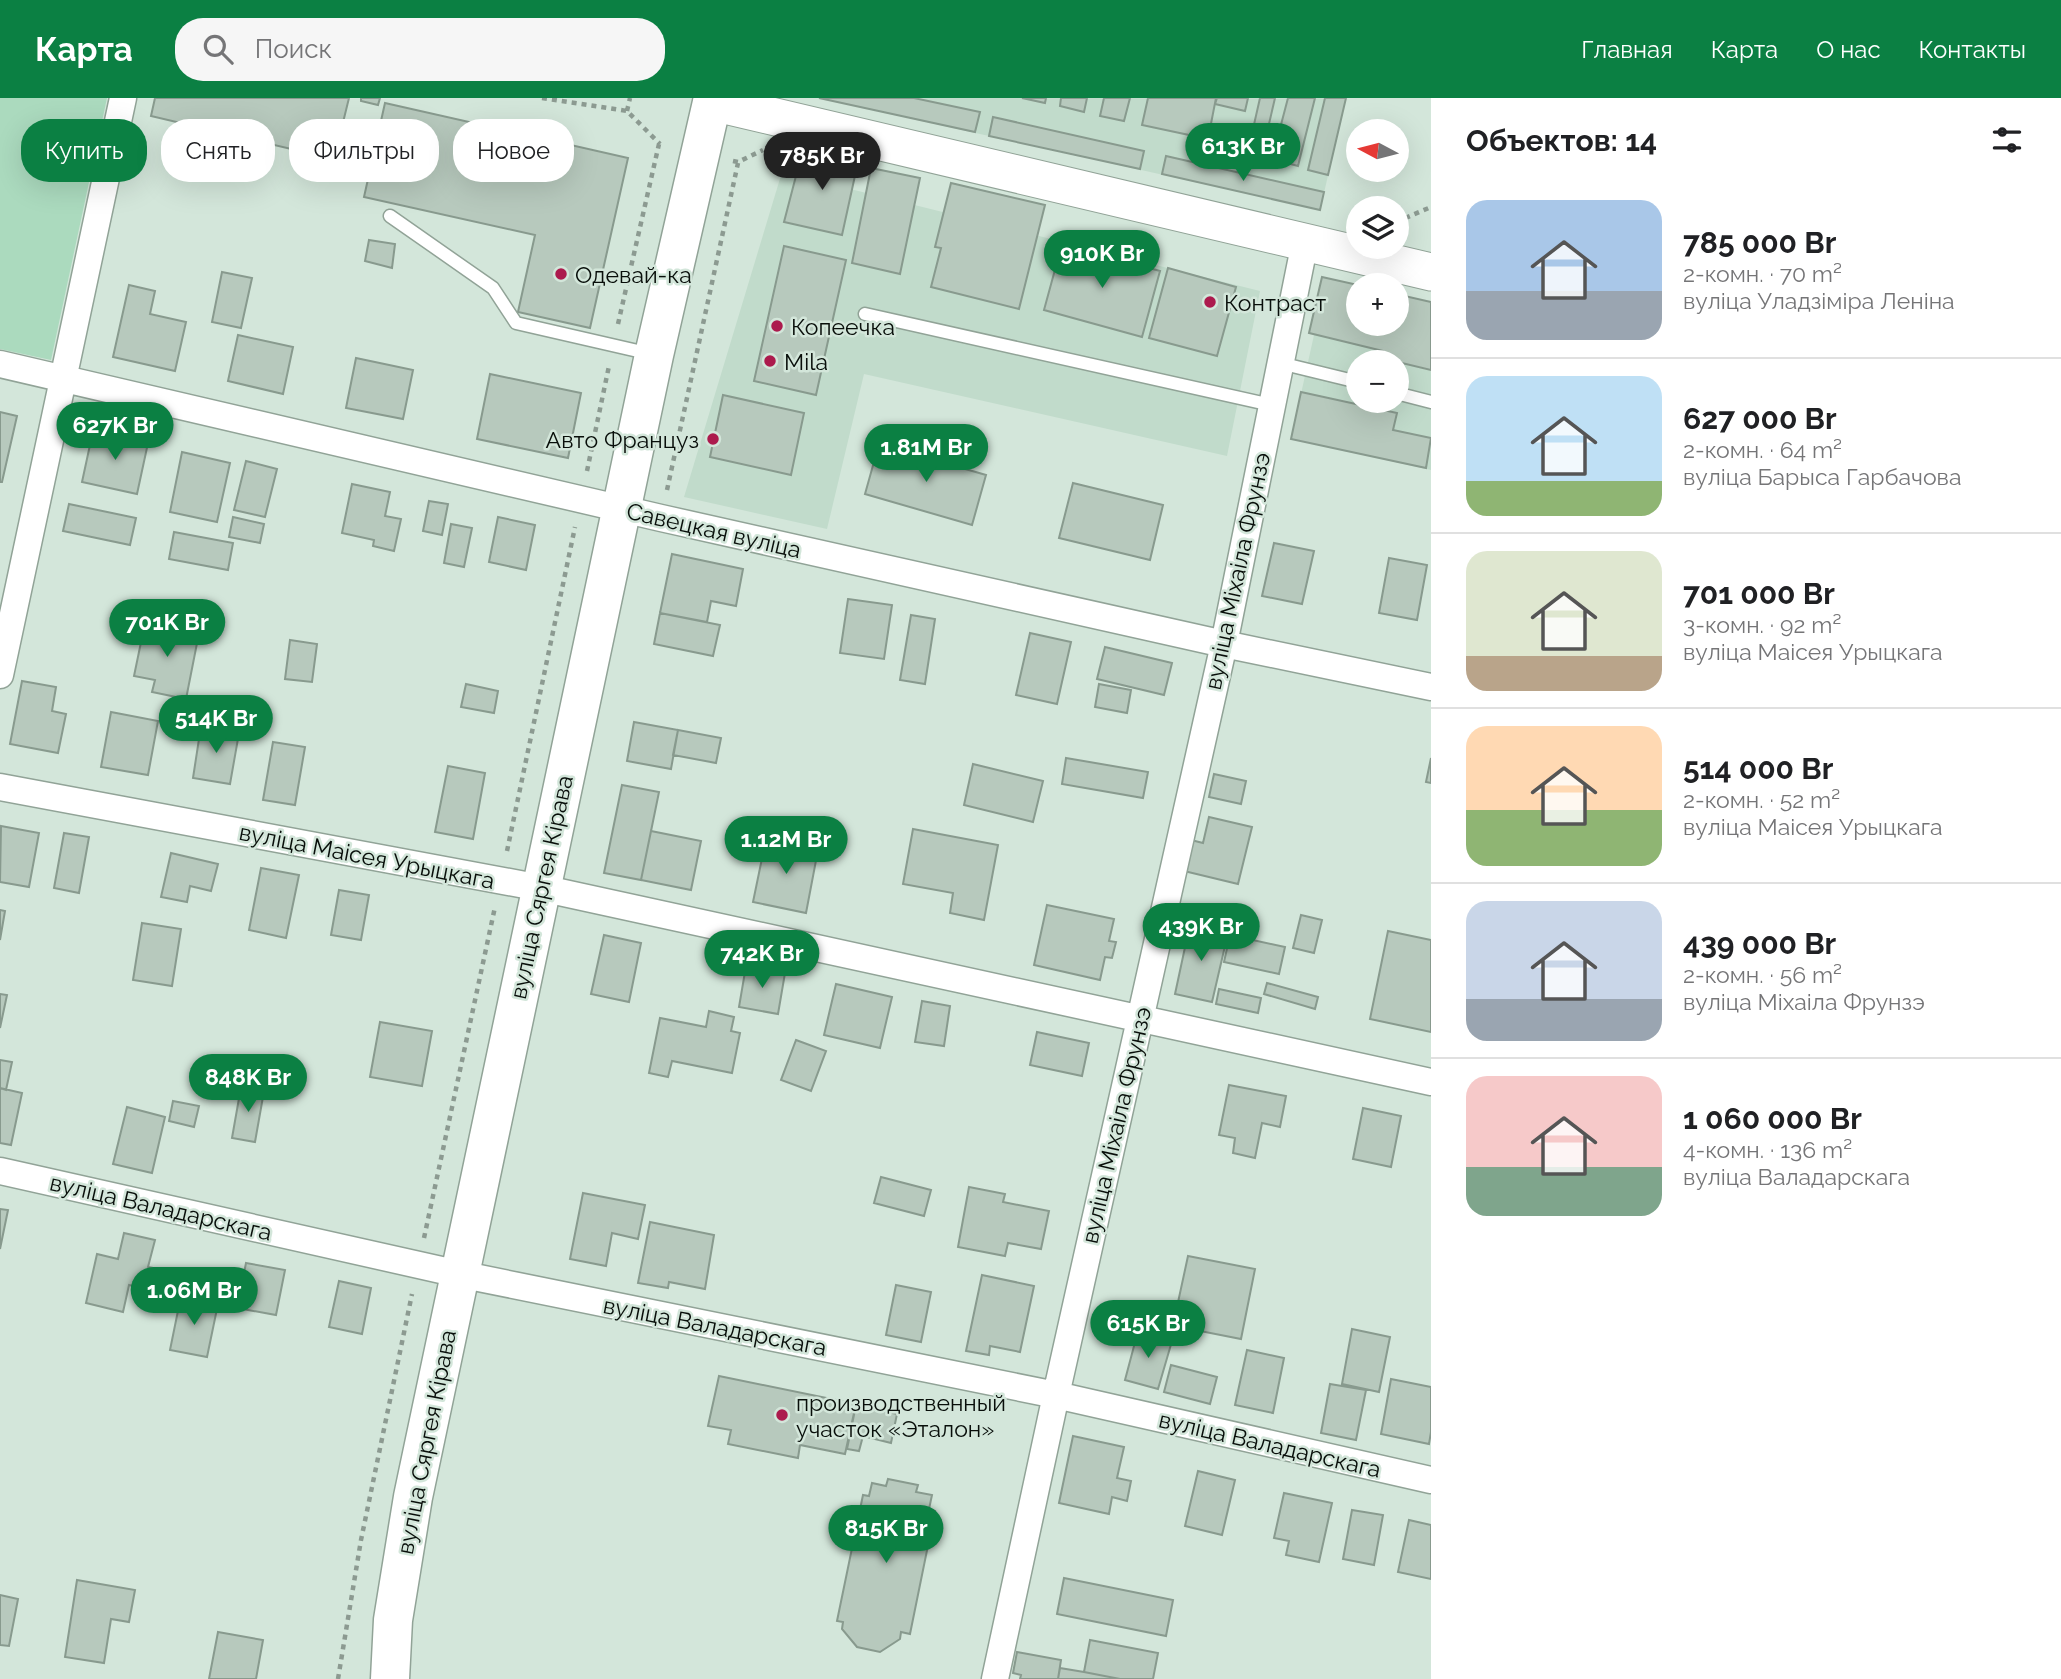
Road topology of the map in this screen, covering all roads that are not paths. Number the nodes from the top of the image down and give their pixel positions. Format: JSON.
{"nodes":[{"id":1,"x":123,"y":98,"type":"edge"},
{"id":2,"x":706,"y":99,"type":"edge"},
{"id":3,"x":390,"y":216,"type":"dead end"},
{"id":4,"x":1305,"y":242,"type":"junction"},
{"id":5,"x":1431,"y":272,"type":"edge"},
{"id":6,"x":865,"y":314,"type":"dead end"},
{"id":7,"x":654,"y":355,"type":"junction"},
{"id":8,"x":1280,"y":363,"type":"junction"},
{"id":9,"x":0,"y":364,"type":"edge"},
{"id":10,"x":62,"y":378,"type":"junction"},
{"id":11,"x":1346,"y":379,"type":"edge"},
{"id":12,"x":1409,"y":396,"type":"edge"},
{"id":13,"x":1431,"y":402,"type":"edge"},
{"id":14,"x":1271,"y":405,"type":"junction"},
{"id":15,"x":622,"y":509,"type":"junction"},
{"id":16,"x":1224,"y":643,"type":"junction"},
{"id":17,"x":0,"y":675,"type":"edge"},
{"id":18,"x":1431,"y":687,"type":"edge"},
{"id":19,"x":0,"y":787,"type":"edge"},
{"id":20,"x":541,"y":888,"type":"junction"},
{"id":21,"x":1140,"y":1019,"type":"junction"},
{"id":22,"x":1431,"y":1082,"type":"edge"},
{"id":23,"x":0,"y":1171,"type":"edge"},
{"id":24,"x":460,"y":1274,"type":"junction"},
{"id":25,"x":1056,"y":1395,"type":"junction"},
{"id":26,"x":1431,"y":1480,"type":"edge"},
{"id":27,"x":390,"y":1679,"type":"edge"},
{"id":28,"x":995,"y":1679,"type":"edge"}],
"edges":[{"from":1,"to":10,"type":"street"},
{"from":2,"to":4,"type":"main road"},
{"from":2,"to":7,"type":"main road","name":"вуліца Сяргея Кірава"},
{"from":3,"to":7,"type":"lane"},
{"from":4,"to":5,"type":"main road"},
{"from":4,"to":8,"type":"street","name":"вуліца Міхаіла Фрунзэ"},
{"from":6,"to":14,"type":"lane"},
{"from":7,"to":15,"type":"main road","name":"вуліца Сяргея Кірава"},
{"from":8,"to":11,"type":"lane"},
{"from":8,"to":14,"type":"street","name":"вуліца Міхаіла Фрунзэ"},
{"from":9,"to":10,"type":"street","name":"Савецкая вуліца"},
{"from":10,"to":15,"type":"street","name":"Савецкая вуліца"},
{"from":10,"to":17,"type":"street"},
{"from":12,"to":13,"type":"lane"},
{"from":14,"to":16,"type":"street","name":"вуліца Міхаіла Фрунзэ"},
{"from":15,"to":16,"type":"street","name":"Савецкая вуліца"},
{"from":15,"to":20,"type":"main road","name":"вуліца Сяргея Кірава"},
{"from":16,"to":18,"type":"street","name":"Савецкая вуліца"},
{"from":16,"to":21,"type":"street","name":"вуліца Міхаіла Фрунзэ"},
{"from":19,"to":20,"type":"street","name":"вуліца Маісея Урыцкага"},
{"from":20,"to":21,"type":"street","name":"вуліца Маісея Урыцкага"},
{"from":20,"to":24,"type":"main road","name":"вуліца Сяргея Кірава"},
{"from":21,"to":22,"type":"street","name":"вуліца Маісея Урыцкага"},
{"from":21,"to":25,"type":"street","name":"вуліца Міхаіла Фрунзэ"},
{"from":23,"to":24,"type":"street","name":"вуліца Валадарскага"},
{"from":24,"to":25,"type":"street","name":"вуліца Валадарскага"},
{"from":24,"to":27,"type":"main road","name":"вуліца Сяргея Кірава"},
{"from":25,"to":26,"type":"street","name":"вуліца Валадарскага"},
{"from":25,"to":28,"type":"street","name":"вуліца Міхаіла Фрунзэ"}]}
